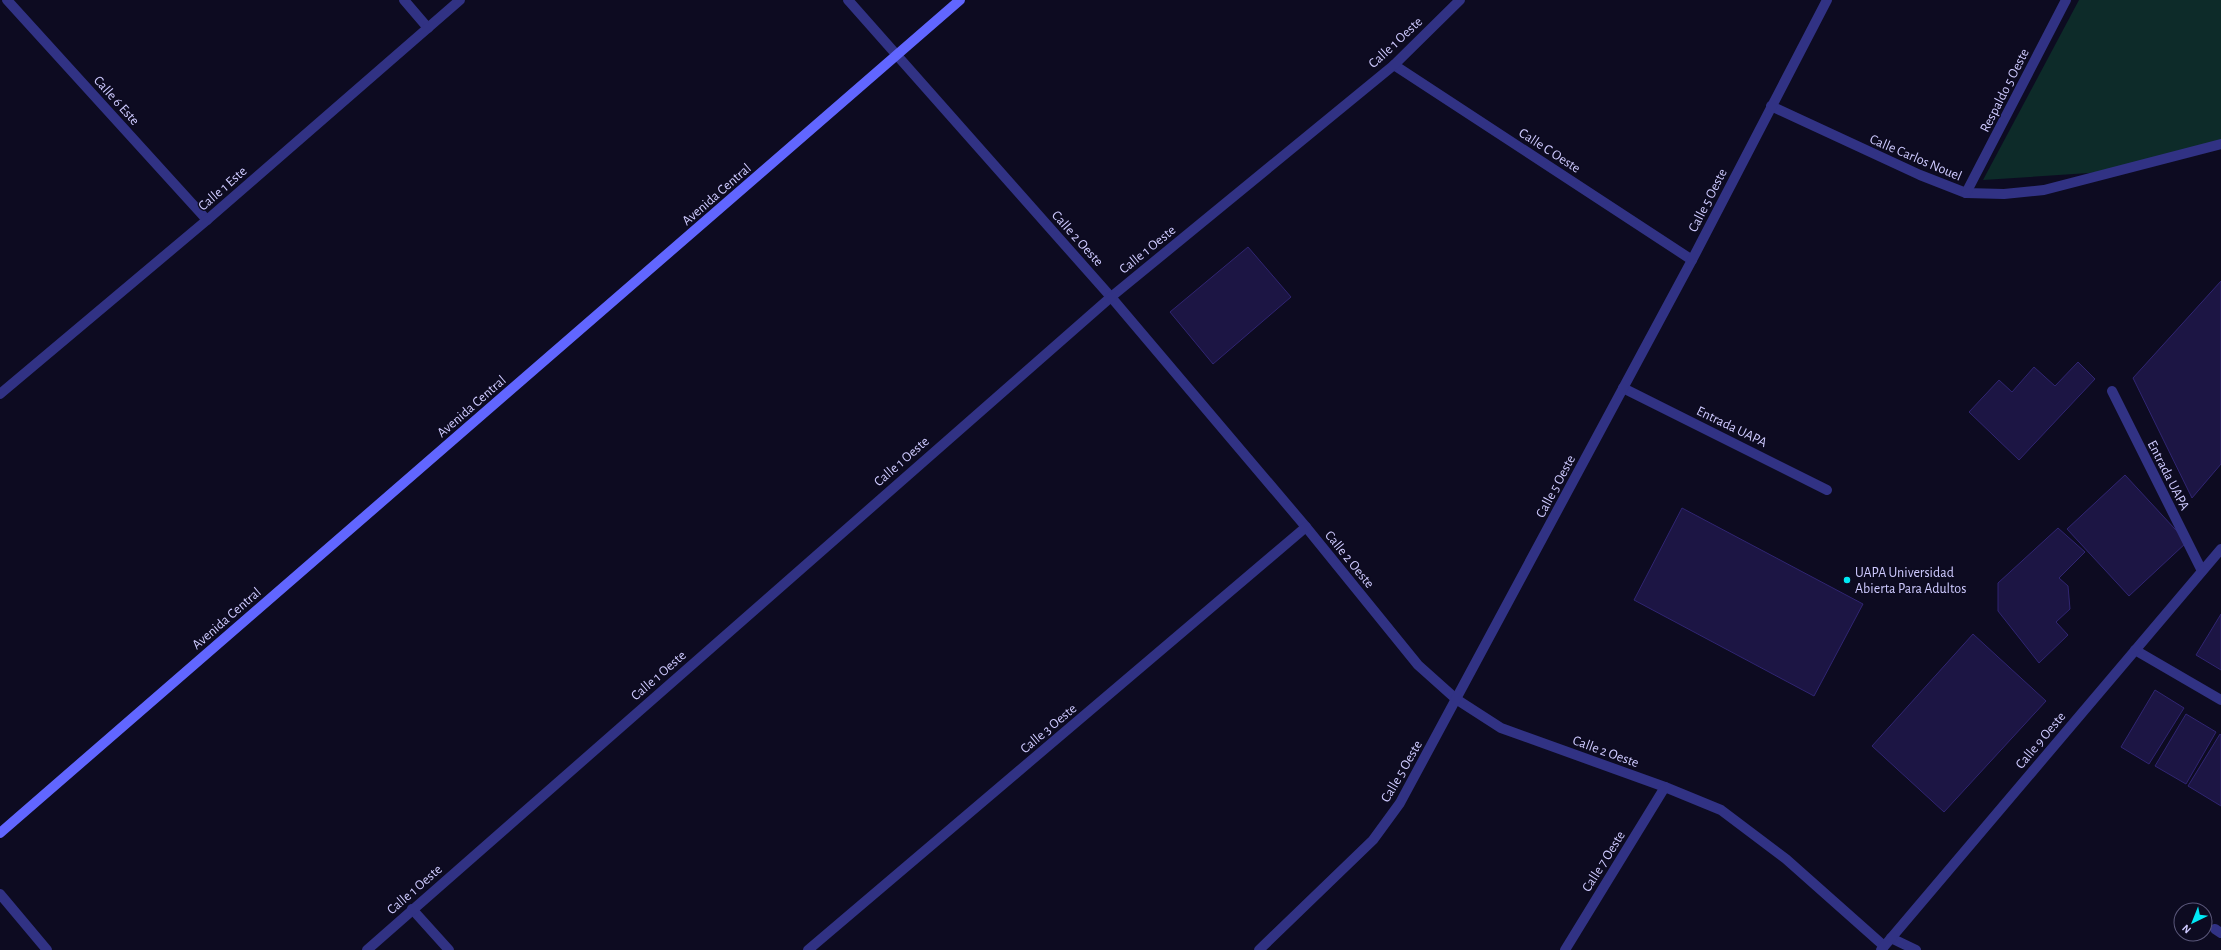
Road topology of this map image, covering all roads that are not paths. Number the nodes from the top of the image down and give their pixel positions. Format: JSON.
{"nodes":[{"id":1,"x":7,"y":0,"type":"edge"},
{"id":2,"x":404,"y":0,"type":"edge"},
{"id":3,"x":460,"y":0,"type":"edge"},
{"id":4,"x":848,"y":0,"type":"edge"},
{"id":5,"x":960,"y":0,"type":"edge"},
{"id":6,"x":1460,"y":0,"type":"edge"},
{"id":7,"x":1827,"y":0,"type":"edge"},
{"id":8,"x":2066,"y":0,"type":"edge"},
{"id":9,"x":428,"y":28,"type":"junction"},
{"id":10,"x":897,"y":55,"type":"junction"},
{"id":11,"x":1394,"y":65,"type":"junction"},
{"id":12,"x":1771,"y":106,"type":"junction"},
{"id":13,"x":2221,"y":144,"type":"edge"},
{"id":14,"x":1966,"y":193,"type":"junction"},
{"id":15,"x":207,"y":220,"type":"junction"},
{"id":16,"x":1692,"y":260,"type":"junction"},
{"id":17,"x":1111,"y":297,"type":"junction"},
{"id":18,"x":1623,"y":388,"type":"junction"},
{"id":19,"x":2112,"y":391,"type":"dead end"},
{"id":20,"x":0,"y":394,"type":"edge"},
{"id":21,"x":1827,"y":490,"type":"dead end"},
{"id":22,"x":1306,"y":527,"type":"junction"},
{"id":23,"x":2221,"y":549,"type":"edge"},
{"id":24,"x":2202,"y":571,"type":"junction"},
{"id":25,"x":2135,"y":650,"type":"junction"},
{"id":26,"x":1456,"y":700,"type":"junction"},
{"id":27,"x":2221,"y":700,"type":"edge"},
{"id":28,"x":1665,"y":787,"type":"junction"},
{"id":29,"x":0,"y":833,"type":"edge"},
{"id":30,"x":0,"y":894,"type":"edge"},
{"id":31,"x":412,"y":909,"type":"junction"},
{"id":32,"x":1885,"y":944,"type":"edge"},
{"id":33,"x":47,"y":950,"type":"edge"},
{"id":34,"x":366,"y":950,"type":"edge"},
{"id":35,"x":449,"y":950,"type":"edge"},
{"id":36,"x":808,"y":950,"type":"edge"},
{"id":37,"x":1260,"y":950,"type":"edge"},
{"id":38,"x":1565,"y":950,"type":"edge"},
{"id":39,"x":1916,"y":950,"type":"edge"}],
"edges":[{"from":1,"to":15,"type":"street","name":"Calle 6 Este"},
{"from":2,"to":9,"type":"street"},
{"from":3,"to":9,"type":"street","name":"Calle 1 Este"},
{"from":4,"to":10,"type":"street","name":"Calle 2 Oeste"},
{"from":5,"to":10,"type":"main road","name":"Avenida Central"},
{"from":6,"to":11,"type":"street","name":"Calle 1 Oeste"},
{"from":7,"to":12,"type":"street","name":"Calle 5 Oeste"},
{"from":8,"to":14,"type":"street","name":"Respaldo 5 Oeste"},
{"from":9,"to":15,"type":"street","name":"Calle 1 Este"},
{"from":10,"to":17,"type":"street","name":"Calle 2 Oeste"},
{"from":10,"to":29,"type":"main road","name":"Avenida Central"},
{"from":11,"to":16,"type":"street","name":"Calle C Oeste"},
{"from":11,"to":17,"type":"street","name":"Calle 1 Oeste"},
{"from":12,"to":14,"type":"street","name":"Calle Carlos Nouel"},
{"from":12,"to":16,"type":"street","name":"Calle 5 Oeste"},
{"from":13,"to":14,"type":"street","name":"Calle Carlos Nouel"},
{"from":15,"to":20,"type":"street","name":"Calle 1 Este"},
{"from":16,"to":18,"type":"street","name":"Calle 5 Oeste"},
{"from":17,"to":22,"type":"street","name":"Calle 2 Oeste"},
{"from":17,"to":31,"type":"street","name":"Calle 1 Oeste"},
{"from":18,"to":21,"type":"street","name":"Entrada UAPA"},
{"from":18,"to":26,"type":"street","name":"Calle 5 Oeste"},
{"from":19,"to":24,"type":"street","name":"Entrada UAPA"},
{"from":22,"to":26,"type":"street","name":"Calle 2 Oeste"},
{"from":22,"to":36,"type":"street","name":"Calle 3 Oeste"},
{"from":23,"to":24,"type":"street","name":"Calle 9 Oeste"},
{"from":24,"to":25,"type":"street","name":"Calle 9 Oeste"},
{"from":25,"to":27,"type":"street"},
{"from":25,"to":32,"type":"street","name":"Calle 9 Oeste"},
{"from":26,"to":28,"type":"street","name":"Calle 2 Oeste"},
{"from":26,"to":37,"type":"street","name":"Calle 5 Oeste"},
{"from":28,"to":32,"type":"street","name":"Calle 2 Oeste"},
{"from":28,"to":38,"type":"street","name":"Calle 7 Oeste"},
{"from":30,"to":33,"type":"street"},
{"from":31,"to":34,"type":"street","name":"Calle 1 Oeste"},
{"from":31,"to":35,"type":"street"},
{"from":32,"to":39,"type":"street","name":"Calle 2 Oeste"}]}
